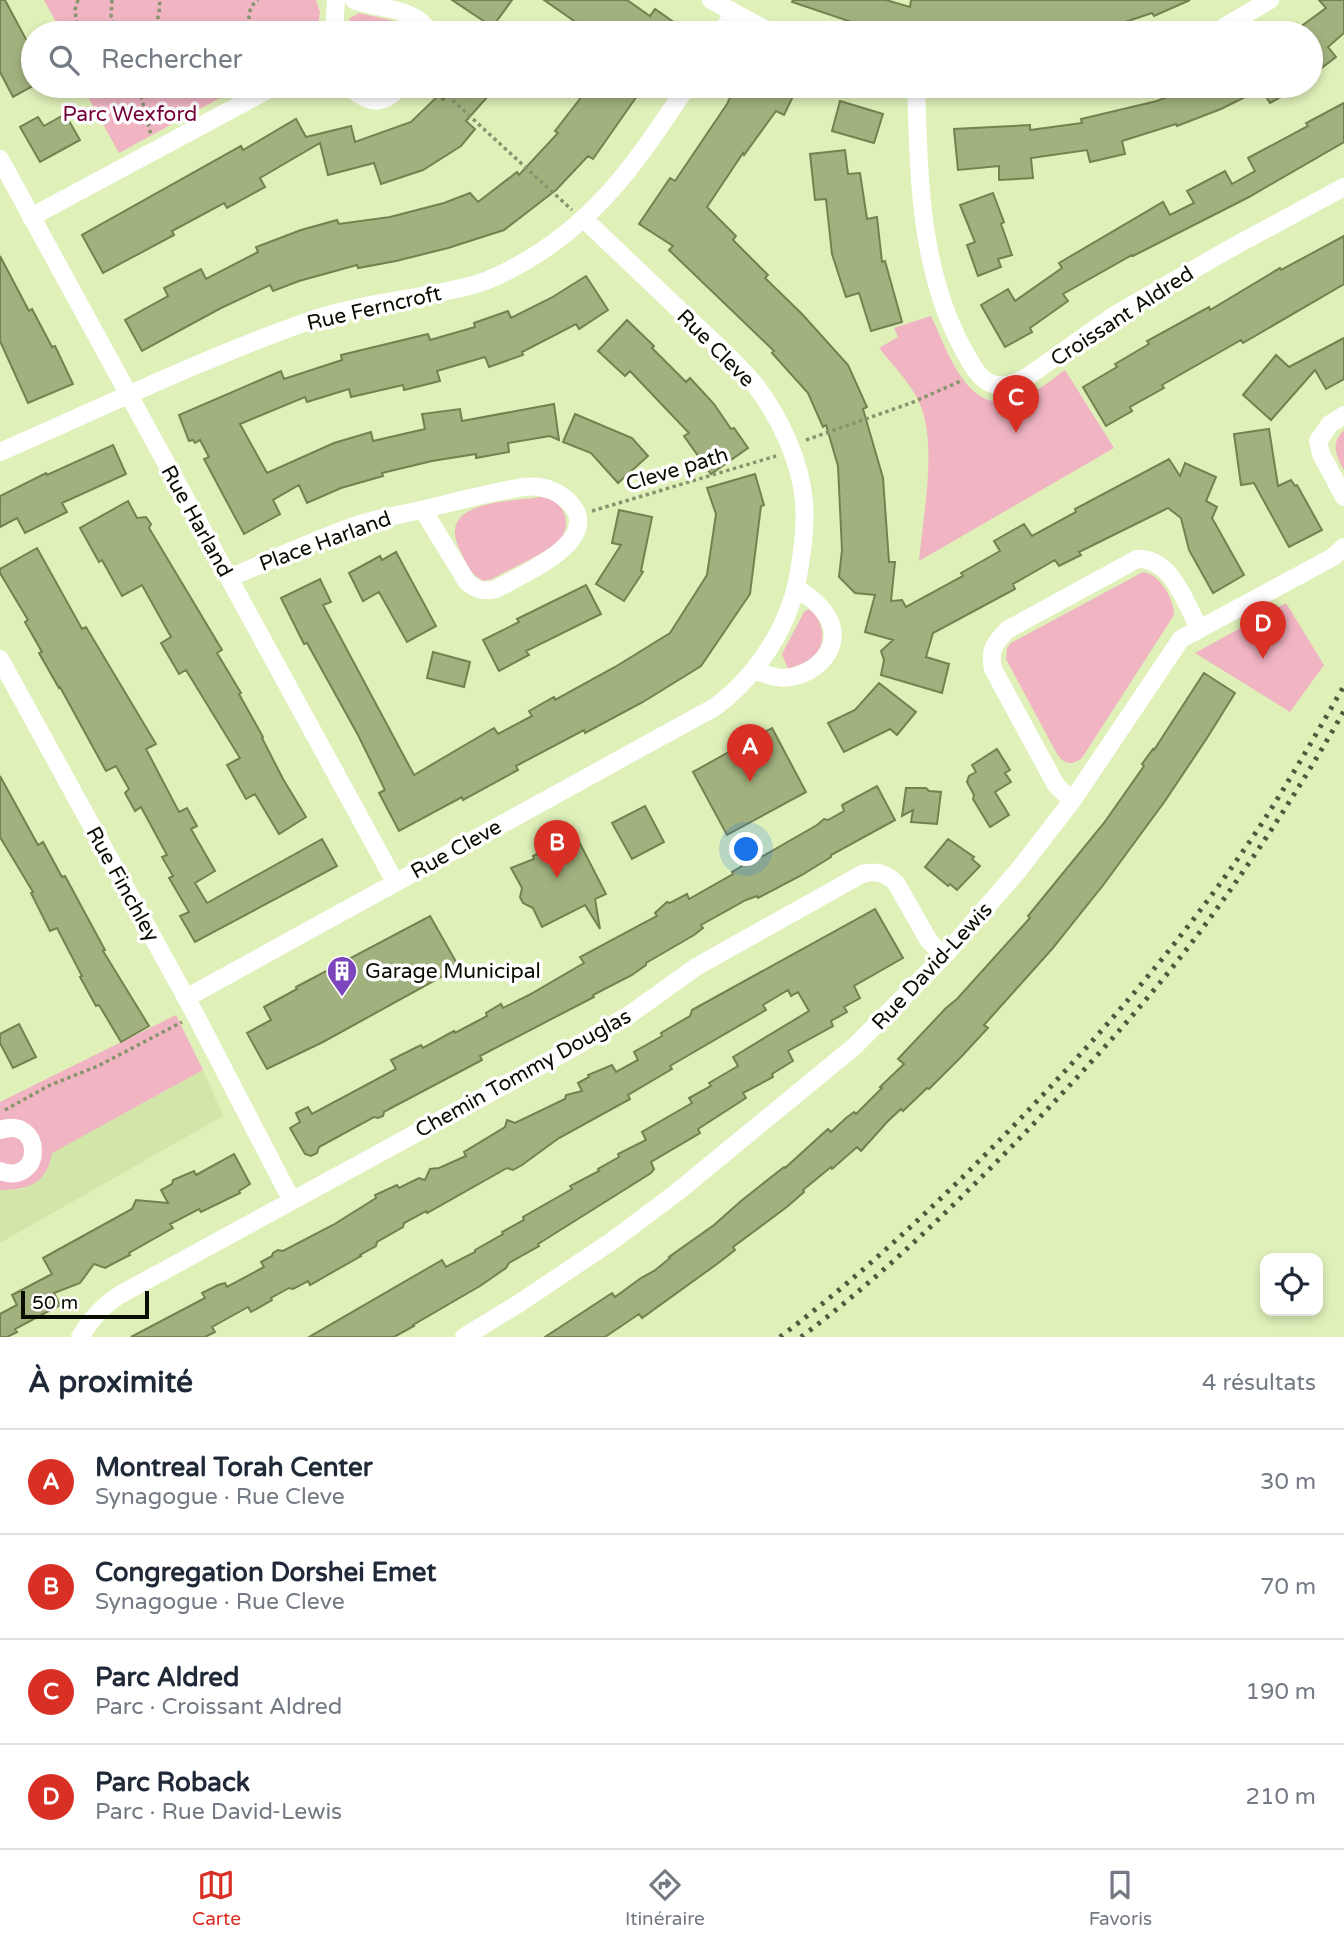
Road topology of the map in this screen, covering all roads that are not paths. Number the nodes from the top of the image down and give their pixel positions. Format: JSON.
{"nodes":[{"id":1,"x":336,"y":0,"type":"edge"},
{"id":2,"x":354,"y":0,"type":"edge"},
{"id":3,"x":711,"y":0,"type":"edge"},
{"id":4,"x":1270,"y":0,"type":"edge"},
{"id":5,"x":734,"y":13,"type":"junction"},
{"id":6,"x":335,"y":21,"type":"edge"},
{"id":7,"x":420,"y":21,"type":"edge"},
{"id":8,"x":729,"y":21,"type":"edge"},
{"id":9,"x":749,"y":21,"type":"edge"},
{"id":10,"x":1234,"y":21,"type":"edge"},
{"id":11,"x":253,"y":98,"type":"edge"},
{"id":12,"x":364,"y":98,"type":"edge"},
{"id":13,"x":387,"y":98,"type":"edge"},
{"id":14,"x":679,"y":98,"type":"edge"},
{"id":15,"x":916,"y":98,"type":"edge"},
{"id":16,"x":0,"y":159,"type":"edge"},
{"id":17,"x":1344,"y":187,"type":"edge"},
{"id":18,"x":578,"y":215,"type":"junction"},
{"id":19,"x":31,"y":217,"type":"junction"},
{"id":20,"x":128,"y":396,"type":"junction"},
{"id":21,"x":1344,"y":415,"type":"edge"},
{"id":22,"x":0,"y":452,"type":"edge"},
{"id":23,"x":1344,"y":497,"type":"edge"},
{"id":24,"x":423,"y":510,"type":"junction"},
{"id":25,"x":1344,"y":547,"type":"edge"},
{"id":26,"x":229,"y":578,"type":"junction"},
{"id":27,"x":797,"y":588,"type":"junction"},
{"id":28,"x":1199,"y":628,"type":"junction"},
{"id":29,"x":0,"y":659,"type":"edge"},
{"id":30,"x":755,"y":670,"type":"junction"},
{"id":31,"x":1072,"y":801,"type":"junction"},
{"id":32,"x":395,"y":882,"type":"junction"},
{"id":33,"x":944,"y":956,"type":"junction"},
{"id":34,"x":186,"y":998,"type":"junction"},
{"id":35,"x":0,"y":1130,"type":"edge"},
{"id":36,"x":0,"y":1171,"type":"edge"},
{"id":37,"x":292,"y":1200,"type":"junction"},
{"id":38,"x":80,"y":1337,"type":"edge"},
{"id":39,"x":464,"y":1337,"type":"edge"}],
"edges":[{"from":1,"to":6,"type":"street"},
{"from":2,"to":7,"type":"street"},
{"from":3,"to":5,"type":"street"},
{"from":4,"to":10,"type":"street"},
{"from":5,"to":8,"type":"street"},
{"from":5,"to":9,"type":"street"},
{"from":11,"to":19,"type":"street"},
{"from":12,"to":13,"type":"street"},
{"from":14,"to":18,"type":"street","name":"Rue Ferncroft"},
{"from":15,"to":17,"type":"street","name":"Croissant Aldred"},
{"from":16,"to":19,"type":"street","name":"Rue Harland"},
{"from":18,"to":20,"type":"street","name":"Rue Ferncroft"},
{"from":18,"to":27,"type":"street","name":"Rue Cleve"},
{"from":19,"to":20,"type":"street","name":"Rue Harland"},
{"from":20,"to":22,"type":"street","name":"Rue Ferncroft"},
{"from":20,"to":26,"type":"street","name":"Rue Harland"},
{"from":21,"to":23,"type":"street"},
{"from":24,"to":24,"type":"street","name":"Place Harland"},
{"from":24,"to":26,"type":"street","name":"Place Harland"},
{"from":25,"to":28,"type":"street","name":"Rue David-Lewis"},
{"from":26,"to":32,"type":"street","name":"Rue Harland"},
{"from":27,"to":30,"type":"street","name":"Rue Cleve"},
{"from":27,"to":30,"type":"street"},
{"from":28,"to":31,"type":"street","name":"Rue David-Lewis"},
{"from":28,"to":31,"type":"street"},
{"from":29,"to":34,"type":"street","name":"Rue Finchley"},
{"from":30,"to":32,"type":"street","name":"Rue Cleve"},
{"from":31,"to":33,"type":"street","name":"Rue David-Lewis"},
{"from":32,"to":34,"type":"street","name":"Rue Cleve"},
{"from":33,"to":37,"type":"street","name":"Chemin Tommy Douglas"},
{"from":33,"to":39,"type":"street","name":"Rue David-Lewis"},
{"from":34,"to":37,"type":"street","name":"Rue Finchley"},
{"from":35,"to":36,"type":"street"},
{"from":37,"to":38,"type":"street","name":"Chemin Tommy Douglas"}]}
